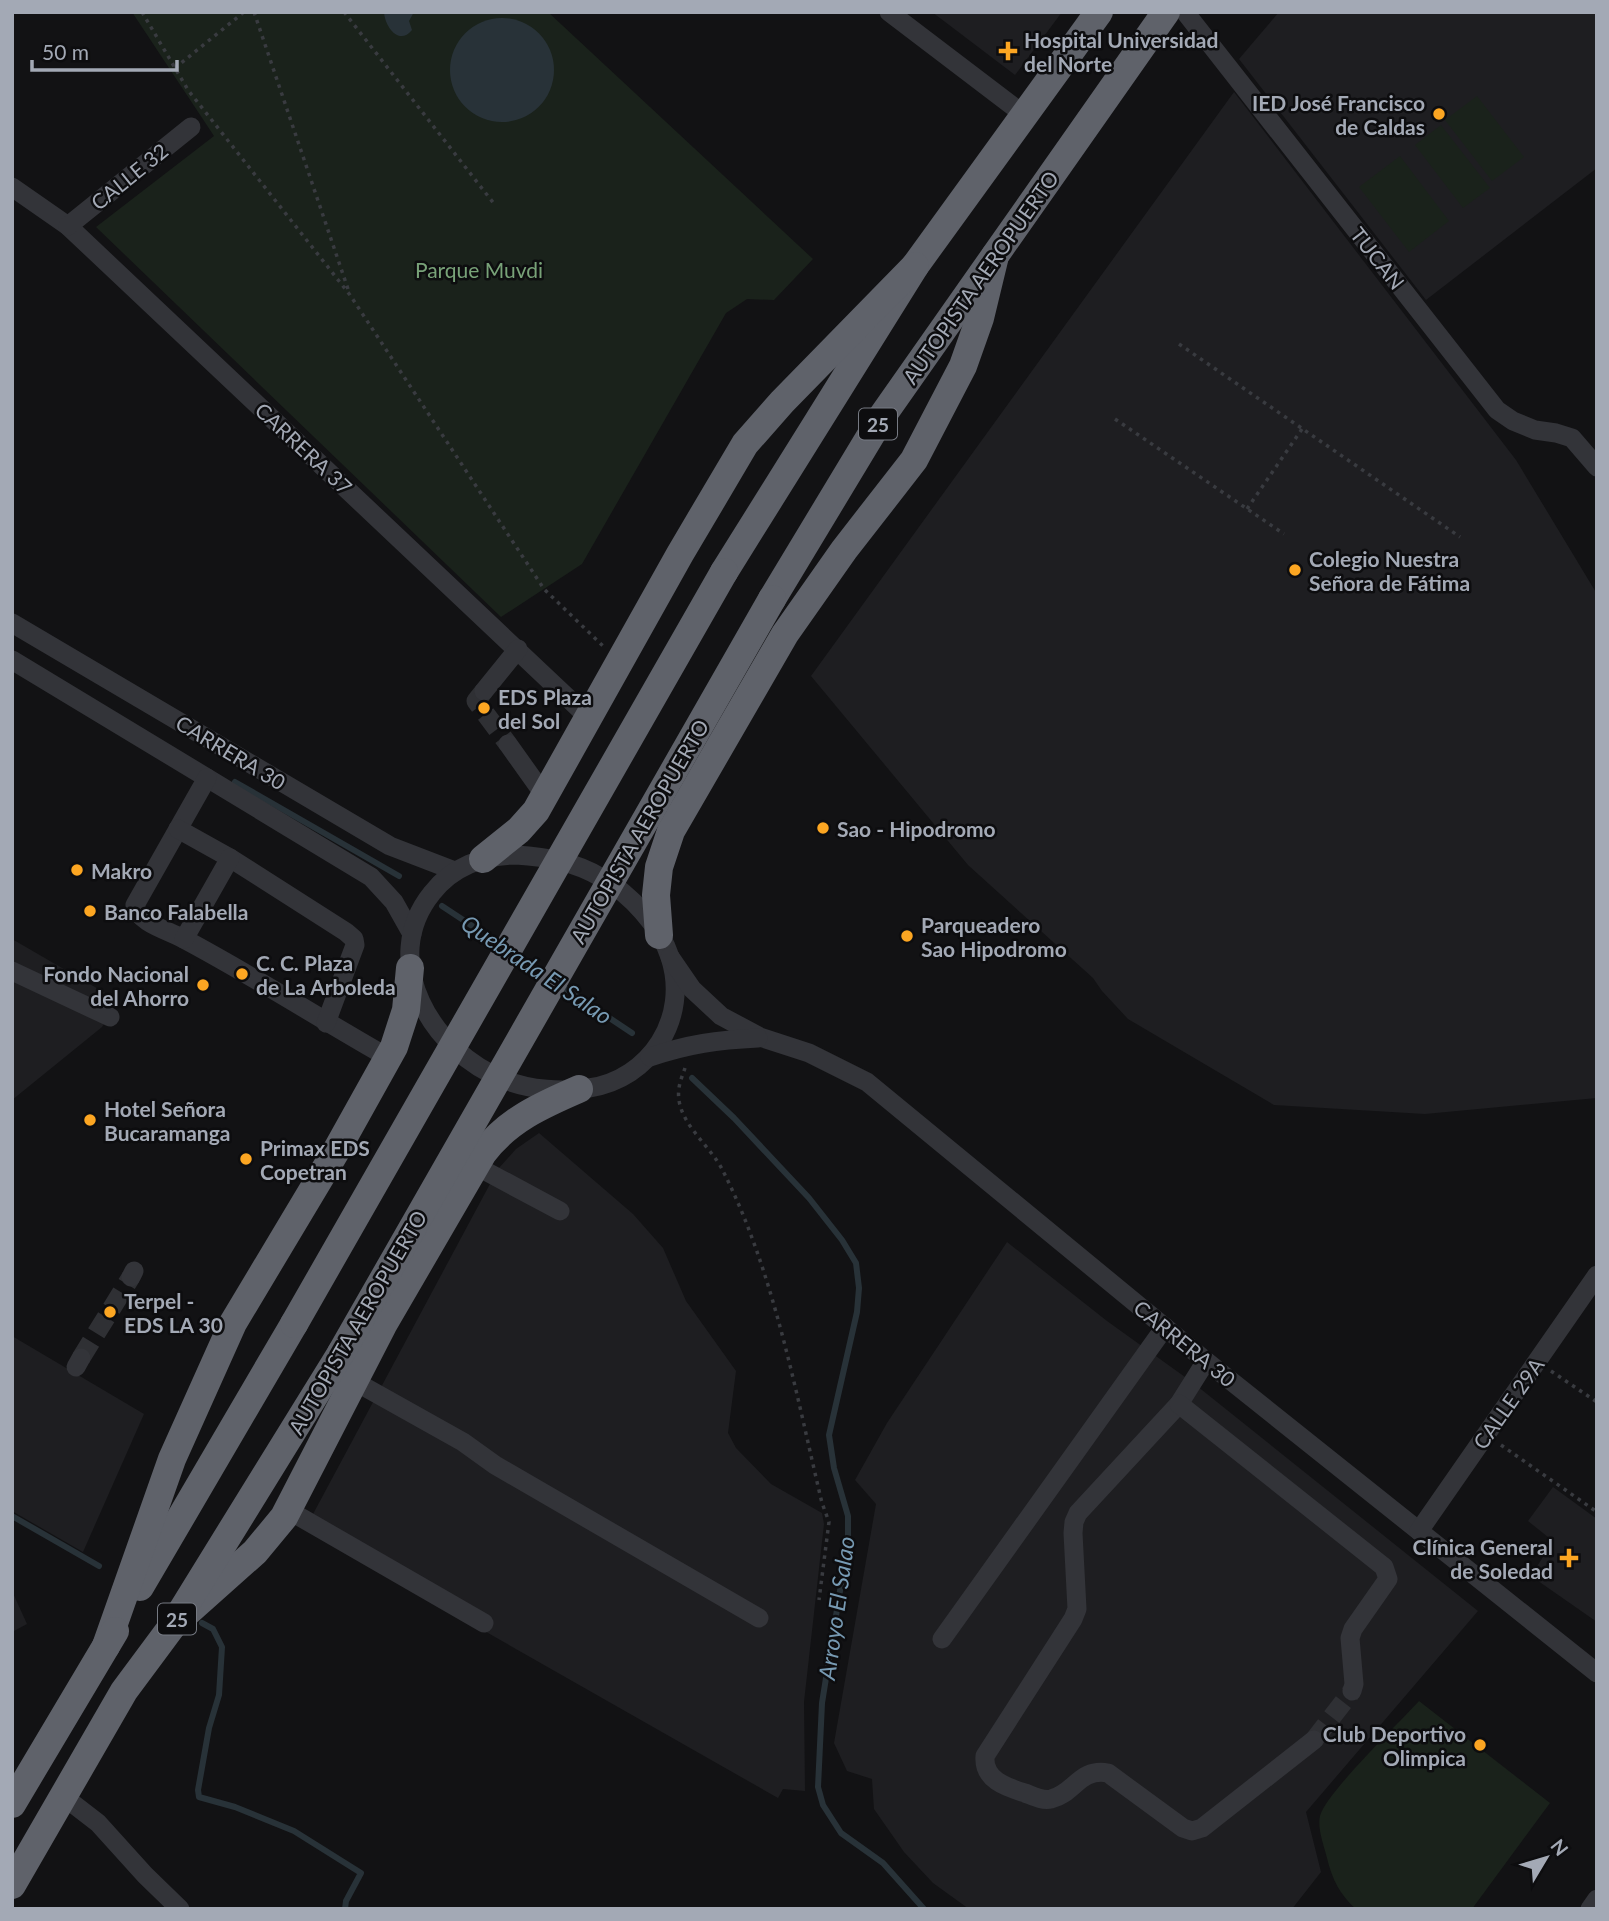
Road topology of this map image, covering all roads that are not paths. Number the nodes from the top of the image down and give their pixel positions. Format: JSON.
{"nodes":[{"id":1,"x":889,"y":12,"type":"edge"},
{"id":2,"x":1099,"y":12,"type":"edge"},
{"id":3,"x":1167,"y":12,"type":"edge"},
{"id":4,"x":1185,"y":12,"type":"edge"},
{"id":5,"x":1023,"y":114,"type":"junction"},
{"id":6,"x":191,"y":127,"type":"dead end"},
{"id":7,"x":12,"y":187,"type":"edge"},
{"id":8,"x":68,"y":226,"type":"junction"},
{"id":9,"x":995,"y":256,"type":"junction"},
{"id":10,"x":915,"y":266,"type":"junction"},
{"id":11,"x":1597,"y":467,"type":"edge"},
{"id":12,"x":12,"y":623,"type":"edge"},
{"id":13,"x":518,"y":649,"type":"junction"},
{"id":14,"x":12,"y":660,"type":"edge"},
{"id":15,"x":484,"y":691,"type":"dead end"},
{"id":16,"x":588,"y":717,"type":"junction"},
{"id":17,"x":508,"y":744,"type":"tunnel mouth"},
{"id":18,"x":207,"y":778,"type":"junction"},
{"id":19,"x":545,"y":796,"type":"junction"},
{"id":20,"x":178,"y":829,"type":"junction"},
{"id":21,"x":230,"y":858,"type":"junction"},
{"id":22,"x":483,"y":859,"type":"junction"},
{"id":23,"x":455,"y":871,"type":"junction"},
{"id":24,"x":412,"y":934,"type":"junction"},
{"id":25,"x":184,"y":939,"type":"junction"},
{"id":26,"x":664,"y":946,"type":"junction"},
{"id":27,"x":410,"y":968,"type":"junction"},
{"id":28,"x":12,"y":971,"type":"edge"},
{"id":29,"x":110,"y":1017,"type":"dead end"},
{"id":30,"x":326,"y":1023,"type":"junction"},
{"id":31,"x":760,"y":1037,"type":"junction"},
{"id":32,"x":389,"y":1058,"type":"junction"},
{"id":33,"x":650,"y":1058,"type":"junction"},
{"id":34,"x":579,"y":1089,"type":"junction"},
{"id":35,"x":475,"y":1166,"type":"junction"},
{"id":36,"x":560,"y":1211,"type":"dead end"},
{"id":37,"x":1597,"y":1275,"type":"edge"},
{"id":38,"x":1166,"y":1327,"type":"junction"},
{"id":39,"x":1206,"y":1361,"type":"junction"},
{"id":40,"x":354,"y":1381,"type":"junction"},
{"id":41,"x":1179,"y":1404,"type":"junction"},
{"id":42,"x":288,"y":1510,"type":"junction"},
{"id":43,"x":1419,"y":1531,"type":"junction"},
{"id":44,"x":759,"y":1618,"type":"dead end"},
{"id":45,"x":484,"y":1623,"type":"dead end"},
{"id":46,"x":173,"y":1625,"type":"junction"},
{"id":47,"x":943,"y":1639,"type":"dead end"},
{"id":48,"x":106,"y":1646,"type":"junction"},
{"id":49,"x":1597,"y":1673,"type":"edge"},
{"id":50,"x":1352,"y":1691,"type":"tunnel mouth"},
{"id":51,"x":1314,"y":1740,"type":"tunnel mouth"},
{"id":52,"x":63,"y":1796,"type":"junction"},
{"id":53,"x":12,"y":1804,"type":"edge"},
{"id":54,"x":12,"y":1885,"type":"edge"},
{"id":55,"x":1597,"y":1899,"type":"edge"},
{"id":56,"x":180,"y":1909,"type":"edge"},
{"id":57,"x":1590,"y":1909,"type":"edge"}],
"edges":[{"from":1,"to":5,"type":"street"},
{"from":2,"to":5,"type":"highway","number":"25"},
{"from":3,"to":9,"type":"highway","name":"AUTOPISTA AEROPUERTO","number":"25"},
{"from":4,"to":11,"type":"street","name":"TUCAN"},
{"from":5,"to":10,"type":"highway","number":"25"},
{"from":6,"to":8,"type":"street","name":"CALLE 32"},
{"from":7,"to":8,"type":"street","name":"CARRERA 37"},
{"from":8,"to":13,"type":"street","name":"CARRERA 37"},
{"from":9,"to":26,"type":"highway"},
{"from":9,"to":46,"type":"highway","name":"AUTOPISTA AEROPUERTO","number":"25","bridge":true},
{"from":10,"to":16,"type":"highway"},
{"from":10,"to":48,"type":"highway","number":"25","bridge":true},
{"from":12,"to":23,"type":"street","name":"CARRERA 30"},
{"from":13,"to":15,"type":"street"},
{"from":13,"to":16,"type":"street","name":"CARRERA 37"},
{"from":14,"to":18,"type":"street","name":"CARRERA 30"},
{"from":16,"to":19,"type":"highway"},
{"from":17,"to":19,"type":"street"},
{"from":18,"to":20,"type":"street"},
{"from":18,"to":24,"type":"street","name":"CARRERA 30"},
{"from":19,"to":22,"type":"highway"},
{"from":20,"to":21,"type":"street"},
{"from":20,"to":25,"type":"street"},
{"from":21,"to":25,"type":"street"},
{"from":21,"to":30,"type":"street"},
{"from":22,"to":23,"type":"street"},
{"from":22,"to":26,"type":"street"},
{"from":23,"to":24,"type":"street"},
{"from":24,"to":27,"type":"street"},
{"from":25,"to":30,"type":"street"},
{"from":26,"to":31,"type":"street","name":"CARRERA 30"},
{"from":26,"to":33,"type":"street"},
{"from":27,"to":32,"type":"highway"},
{"from":27,"to":34,"type":"street"},
{"from":28,"to":29,"type":"street"},
{"from":30,"to":32,"type":"street"},
{"from":31,"to":33,"type":"street","name":"CARRERA 30"},
{"from":31,"to":38,"type":"street","name":"CARRERA 30"},
{"from":32,"to":48,"type":"highway"},
{"from":33,"to":34,"type":"street"},
{"from":34,"to":35,"type":"highway"},
{"from":35,"to":36,"type":"street"},
{"from":35,"to":40,"type":"highway"},
{"from":37,"to":43,"type":"street","name":"CALLE 29A"},
{"from":38,"to":39,"type":"street","name":"CARRERA 30"},
{"from":38,"to":47,"type":"street"},
{"from":39,"to":41,"type":"street"},
{"from":39,"to":43,"type":"street","name":"CARRERA 30"},
{"from":40,"to":42,"type":"highway"},
{"from":40,"to":44,"type":"street"},
{"from":41,"to":50,"type":"street"},
{"from":41,"to":51,"type":"street"},
{"from":42,"to":45,"type":"street"},
{"from":42,"to":46,"type":"highway"},
{"from":43,"to":49,"type":"street","name":"CARRERA 30"},
{"from":46,"to":52,"type":"highway","name":"AUTOPISTA AEROPUERTO","number":"25"},
{"from":48,"to":53,"type":"highway","number":"25"},
{"from":52,"to":54,"type":"highway","name":"AUTOPISTA AEROPUERTO","number":"25"},
{"from":52,"to":56,"type":"street"},
{"from":55,"to":57,"type":"street"}]}
